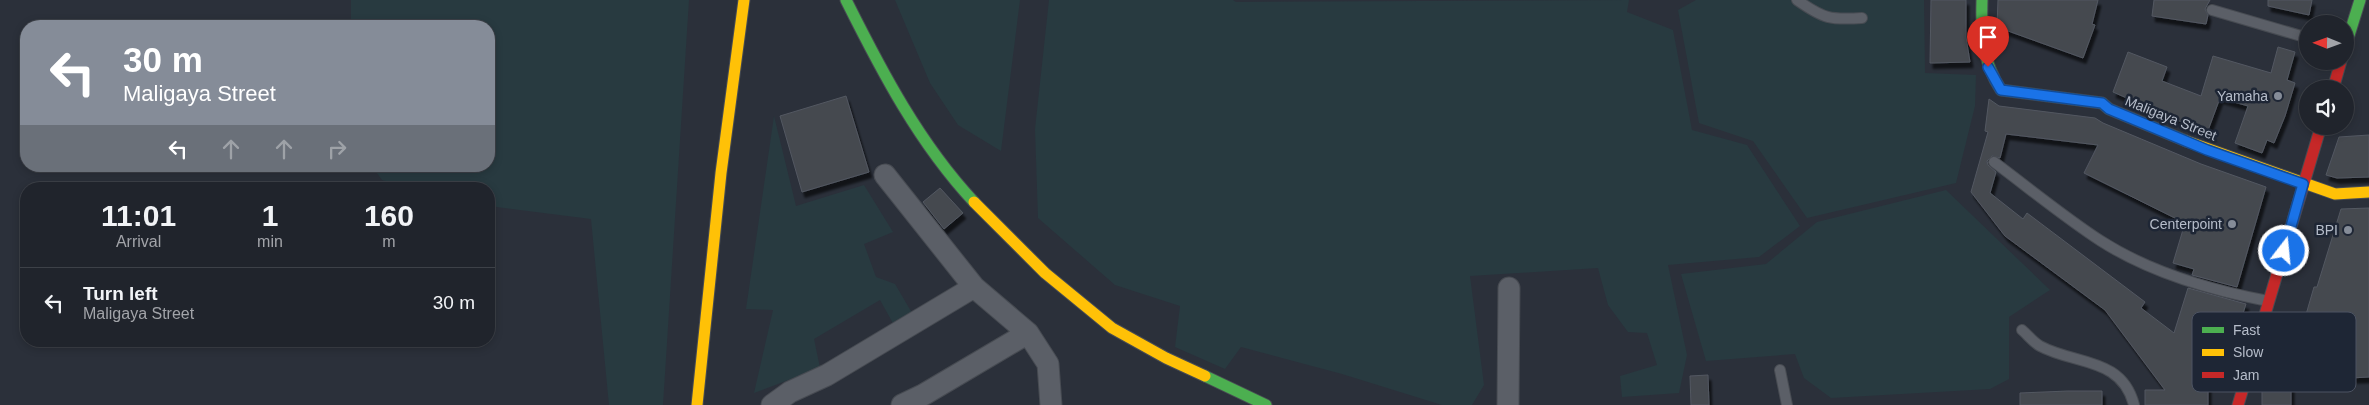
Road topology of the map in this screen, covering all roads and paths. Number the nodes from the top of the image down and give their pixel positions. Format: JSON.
{"nodes":[{"id":1,"x":744,"y":0,"type":"edge"},
{"id":2,"x":846,"y":0,"type":"edge"},
{"id":3,"x":1797,"y":0,"type":"edge"},
{"id":4,"x":1982,"y":0,"type":"edge"},
{"id":5,"x":2360,"y":0,"type":"edge"},
{"id":6,"x":2212,"y":10,"type":"dead end"},
{"id":7,"x":1862,"y":18,"type":"dead end"},
{"id":8,"x":2354,"y":19,"type":"edge"},
{"id":9,"x":2299,"y":35,"type":"edge"},
{"id":10,"x":2318,"y":135,"type":"edge"},
{"id":11,"x":1994,"y":162,"type":"dead end"},
{"id":12,"x":885,"y":175,"type":"dead end"},
{"id":13,"x":2303,"y":184,"type":"junction"},
{"id":14,"x":2369,"y":192,"type":"edge"},
{"id":15,"x":974,"y":287,"type":"junction"},
{"id":16,"x":1509,"y":288,"type":"dead end"},
{"id":17,"x":2269,"y":301,"type":"junction"},
{"id":18,"x":2266,"y":312,"type":"edge"},
{"id":19,"x":2022,"y":330,"type":"dead end"},
{"id":20,"x":1028,"y":333,"type":"junction"},
{"id":21,"x":1780,"y":370,"type":"dead end"},
{"id":22,"x":2242,"y":392,"type":"edge"},
{"id":23,"x":697,"y":405,"type":"edge"},
{"id":24,"x":772,"y":405,"type":"edge"},
{"id":25,"x":902,"y":405,"type":"edge"},
{"id":26,"x":1051,"y":405,"type":"edge"},
{"id":27,"x":1266,"y":405,"type":"edge"},
{"id":28,"x":1508,"y":405,"type":"edge"},
{"id":29,"x":1787,"y":405,"type":"edge"},
{"id":30,"x":2134,"y":405,"type":"edge"},
{"id":31,"x":2238,"y":405,"type":"edge"}],
"edges":[{"from":1,"to":23,"type":"street"},
{"from":2,"to":27,"type":"street"},
{"from":3,"to":7,"type":"lane"},
{"from":4,"to":13,"type":"street","name":"Maligaya Street"},
{"from":5,"to":8,"type":"street"},
{"from":6,"to":9,"type":"lane"},
{"from":10,"to":13,"type":"street"},
{"from":11,"to":17,"type":"lane"},
{"from":12,"to":15,"type":"street"},
{"from":13,"to":14,"type":"street"},
{"from":13,"to":17,"type":"street"},
{"from":15,"to":20,"type":"street"},
{"from":15,"to":24,"type":"street"},
{"from":16,"to":28,"type":"street"},
{"from":17,"to":18,"type":"street"},
{"from":19,"to":30,"type":"lane"},
{"from":20,"to":25,"type":"street"},
{"from":20,"to":26,"type":"street"},
{"from":21,"to":29,"type":"lane"},
{"from":22,"to":31,"type":"street"}]}
